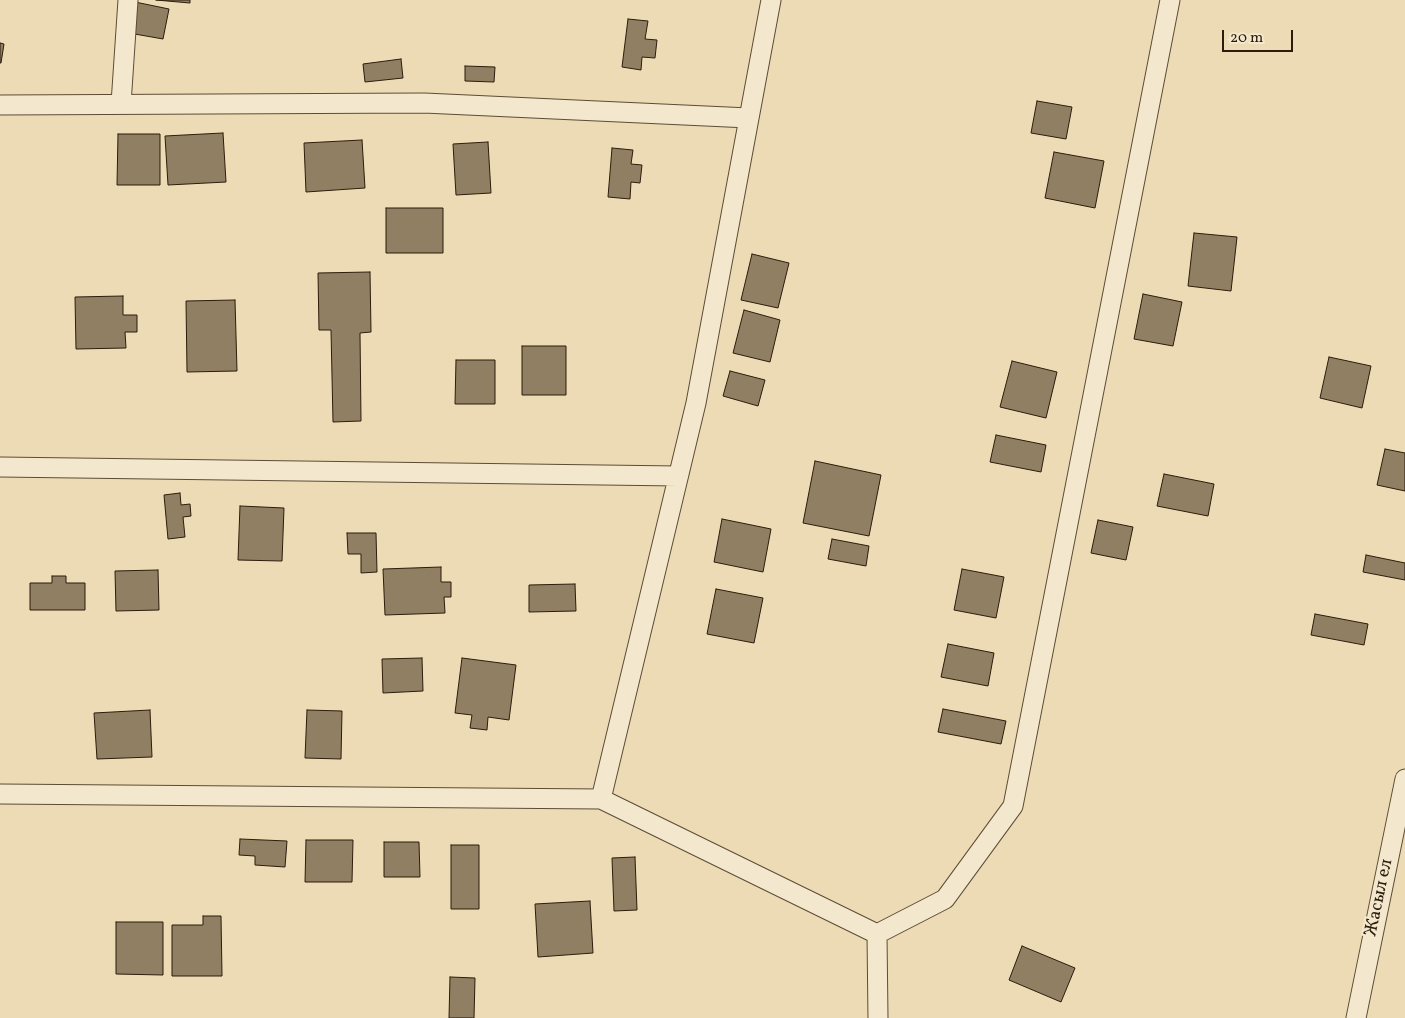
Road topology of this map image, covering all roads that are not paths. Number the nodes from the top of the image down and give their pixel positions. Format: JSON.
{"nodes":[{"id":1,"x":128,"y":0,"type":"edge"},
{"id":2,"x":770,"y":0,"type":"edge"},
{"id":3,"x":1170,"y":0,"type":"edge"},
{"id":4,"x":120,"y":104,"type":"junction"},
{"id":5,"x":0,"y":105,"type":"edge"},
{"id":6,"x":749,"y":118,"type":"junction"},
{"id":7,"x":0,"y":467,"type":"edge"},
{"id":8,"x":678,"y":476,"type":"junction"},
{"id":9,"x":1405,"y":779,"type":"edge"},
{"id":10,"x":0,"y":794,"type":"edge"},
{"id":11,"x":601,"y":799,"type":"junction"},
{"id":12,"x":877,"y":934,"type":"junction"},
{"id":13,"x":878,"y":1018,"type":"edge"},
{"id":14,"x":1356,"y":1018,"type":"edge"}],
"edges":[{"from":1,"to":4,"type":"street"},
{"from":2,"to":6,"type":"street"},
{"from":3,"to":12,"type":"street"},
{"from":4,"to":5,"type":"street"},
{"from":4,"to":6,"type":"street"},
{"from":6,"to":8,"type":"street"},
{"from":7,"to":8,"type":"street"},
{"from":8,"to":11,"type":"street"},
{"from":9,"to":14,"type":"street","name":"Жасыл ел"},
{"from":10,"to":11,"type":"street"},
{"from":11,"to":12,"type":"street"},
{"from":12,"to":13,"type":"street"}]}
